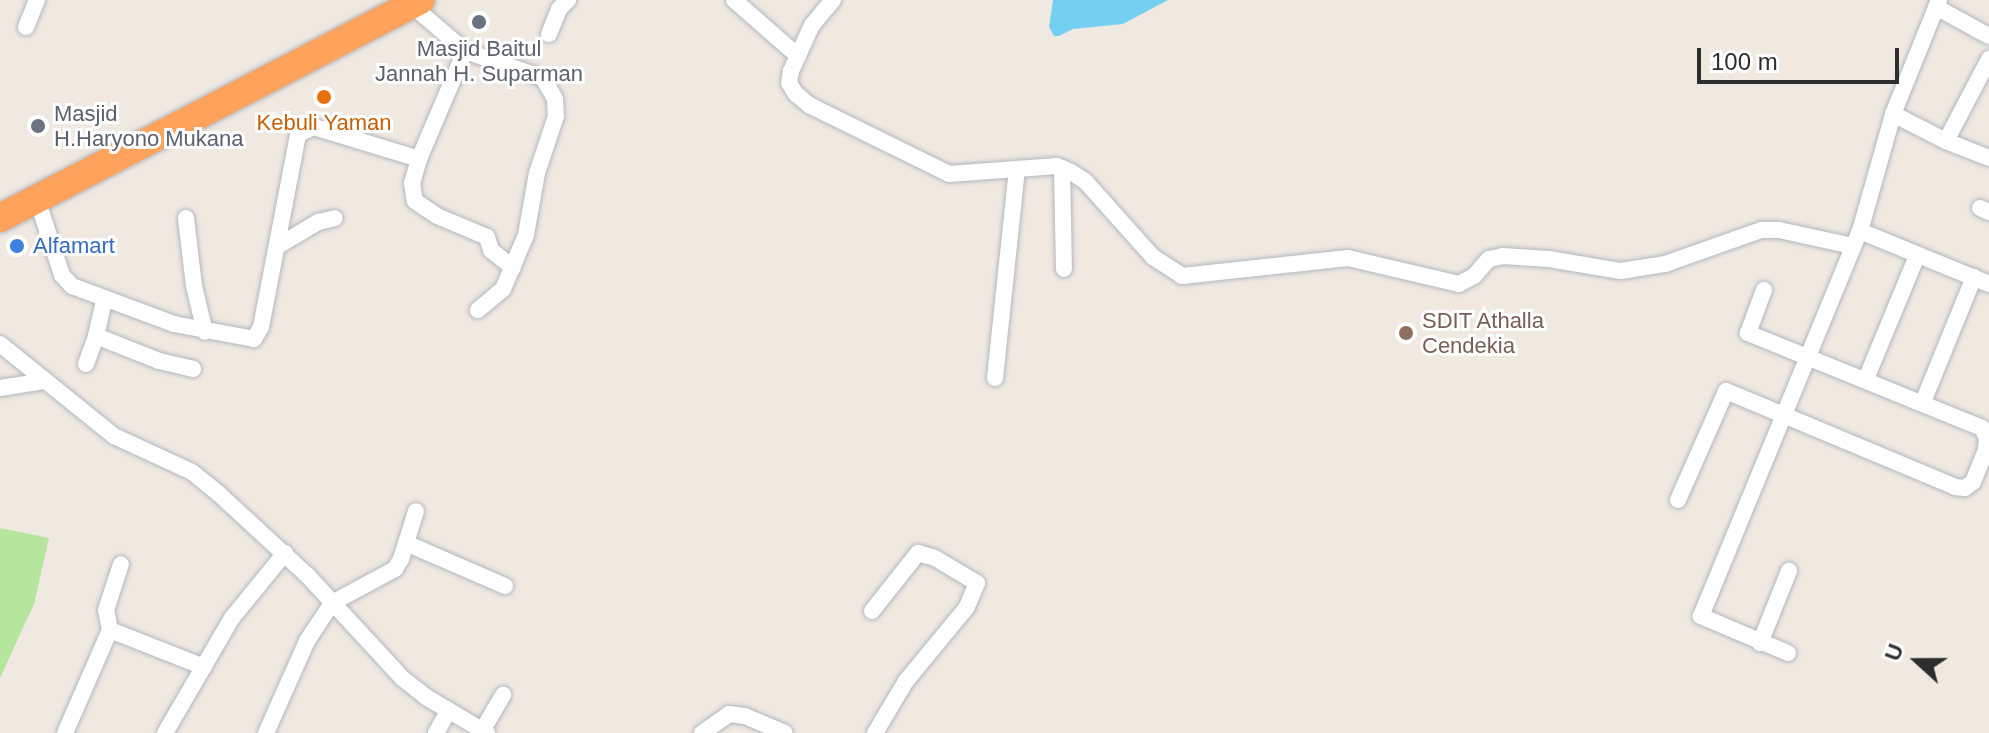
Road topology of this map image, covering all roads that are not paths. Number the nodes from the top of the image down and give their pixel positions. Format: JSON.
{"nodes":[{"id":1,"x":37,"y":0,"type":"edge"},
{"id":2,"x":568,"y":0,"type":"edge"},
{"id":3,"x":734,"y":0,"type":"edge"},
{"id":4,"x":833,"y":0,"type":"edge"},
{"id":5,"x":413,"y":2,"type":"edge"},
{"id":6,"x":1938,"y":4,"type":"edge"},
{"id":7,"x":26,"y":27,"type":"dead end"},
{"id":8,"x":549,"y":34,"type":"dead end"},
{"id":9,"x":1989,"y":36,"type":"edge"},
{"id":10,"x":465,"y":51,"type":"junction"},
{"id":11,"x":798,"y":56,"type":"junction"},
{"id":12,"x":1989,"y":59,"type":"edge"},
{"id":13,"x":1893,"y":114,"type":"junction"},
{"id":14,"x":1946,"y":141,"type":"junction"},
{"id":15,"x":1989,"y":158,"type":"edge"},
{"id":16,"x":419,"y":159,"type":"junction"},
{"id":17,"x":1062,"y":168,"type":"junction"},
{"id":18,"x":1017,"y":169,"type":"junction"},
{"id":19,"x":37,"y":199,"type":"junction"},
{"id":20,"x":0,"y":218,"type":"edge"},
{"id":21,"x":186,"y":218,"type":"dead end"},
{"id":22,"x":335,"y":218,"type":"dead end"},
{"id":23,"x":1856,"y":239,"type":"junction"},
{"id":24,"x":278,"y":246,"type":"junction"},
{"id":25,"x":1917,"y":256,"type":"junction"},
{"id":26,"x":513,"y":268,"type":"junction"},
{"id":27,"x":1064,"y":269,"type":"dead end"},
{"id":28,"x":1982,"y":280,"type":"edge"},
{"id":29,"x":1764,"y":290,"type":"dead end"},
{"id":30,"x":104,"y":301,"type":"junction"},
{"id":31,"x":478,"y":310,"type":"dead end"},
{"id":32,"x":205,"y":332,"type":"junction"},
{"id":33,"x":96,"y":336,"type":"junction"},
{"id":34,"x":0,"y":344,"type":"edge"},
{"id":35,"x":1807,"y":356,"type":"junction"},
{"id":36,"x":86,"y":364,"type":"dead end"},
{"id":37,"x":193,"y":369,"type":"dead end"},
{"id":38,"x":995,"y":378,"type":"dead end"},
{"id":39,"x":1866,"y":379,"type":"junction"},
{"id":40,"x":45,"y":381,"type":"junction"},
{"id":41,"x":0,"y":388,"type":"edge"},
{"id":42,"x":1923,"y":402,"type":"junction"},
{"id":43,"x":1784,"y":414,"type":"junction"},
{"id":44,"x":1678,"y":500,"type":"dead end"},
{"id":45,"x":416,"y":511,"type":"dead end"},
{"id":46,"x":406,"y":543,"type":"junction"},
{"id":47,"x":285,"y":553,"type":"junction"},
{"id":48,"x":121,"y":564,"type":"dead end"},
{"id":49,"x":1789,"y":571,"type":"dead end"},
{"id":50,"x":505,"y":586,"type":"dead end"},
{"id":51,"x":332,"y":603,"type":"junction"},
{"id":52,"x":872,"y":611,"type":"dead end"},
{"id":53,"x":110,"y":630,"type":"junction"},
{"id":54,"x":1760,"y":643,"type":"junction"},
{"id":55,"x":1788,"y":653,"type":"dead end"},
{"id":56,"x":204,"y":667,"type":"junction"},
{"id":57,"x":503,"y":695,"type":"dead end"},
{"id":58,"x":449,"y":710,"type":"junction"},
{"id":59,"x":485,"y":732,"type":"edge"},
{"id":60,"x":65,"y":733,"type":"edge"},
{"id":61,"x":165,"y":733,"type":"edge"},
{"id":62,"x":266,"y":733,"type":"edge"},
{"id":63,"x":436,"y":733,"type":"edge"},
{"id":64,"x":702,"y":733,"type":"edge"},
{"id":65,"x":785,"y":733,"type":"edge"},
{"id":66,"x":875,"y":733,"type":"edge"}],
"edges":[{"from":1,"to":7,"type":"street"},
{"from":2,"to":8,"type":"street"},
{"from":3,"to":11,"type":"street"},
{"from":4,"to":11,"type":"street"},
{"from":5,"to":10,"type":"street"},
{"from":5,"to":19,"type":"highway"},
{"from":6,"to":9,"type":"street"},
{"from":6,"to":13,"type":"street"},
{"from":10,"to":16,"type":"street"},
{"from":10,"to":26,"type":"street"},
{"from":11,"to":18,"type":"street"},
{"from":12,"to":14,"type":"street"},
{"from":13,"to":14,"type":"street"},
{"from":13,"to":23,"type":"street"},
{"from":14,"to":15,"type":"street"},
{"from":16,"to":24,"type":"street"},
{"from":16,"to":26,"type":"street"},
{"from":17,"to":18,"type":"street"},
{"from":17,"to":23,"type":"street"},
{"from":17,"to":27,"type":"street"},
{"from":18,"to":38,"type":"street"},
{"from":19,"to":20,"type":"highway"},
{"from":19,"to":30,"type":"street"},
{"from":21,"to":32,"type":"street"},
{"from":22,"to":24,"type":"street"},
{"from":23,"to":25,"type":"street"},
{"from":23,"to":35,"type":"street"},
{"from":24,"to":32,"type":"street"},
{"from":25,"to":28,"type":"street"},
{"from":25,"to":39,"type":"street"},
{"from":26,"to":31,"type":"street"},
{"from":28,"to":42,"type":"street"},
{"from":29,"to":35,"type":"street"},
{"from":30,"to":32,"type":"street"},
{"from":30,"to":33,"type":"street"},
{"from":33,"to":36,"type":"street"},
{"from":33,"to":37,"type":"street"},
{"from":34,"to":40,"type":"street"},
{"from":35,"to":39,"type":"street"},
{"from":35,"to":43,"type":"street"},
{"from":39,"to":42,"type":"street"},
{"from":40,"to":41,"type":"street"},
{"from":40,"to":47,"type":"street"},
{"from":42,"to":43,"type":"street"},
{"from":43,"to":44,"type":"street"},
{"from":43,"to":54,"type":"street"},
{"from":45,"to":46,"type":"street"},
{"from":46,"to":50,"type":"street"},
{"from":46,"to":51,"type":"street"},
{"from":47,"to":51,"type":"street"},
{"from":47,"to":56,"type":"street"},
{"from":48,"to":53,"type":"street"},
{"from":49,"to":54,"type":"street"},
{"from":51,"to":58,"type":"street"},
{"from":51,"to":62,"type":"street"},
{"from":52,"to":66,"type":"street"},
{"from":53,"to":56,"type":"street"},
{"from":53,"to":60,"type":"street"},
{"from":54,"to":55,"type":"street"},
{"from":56,"to":61,"type":"street"},
{"from":57,"to":59,"type":"street"},
{"from":58,"to":59,"type":"street"},
{"from":58,"to":63,"type":"street"},
{"from":64,"to":65,"type":"street"}]}
